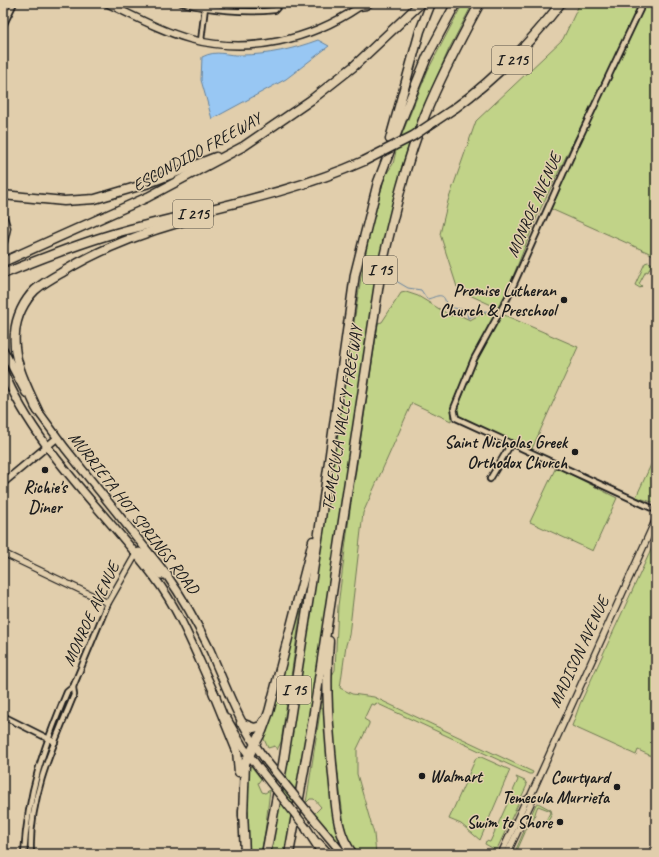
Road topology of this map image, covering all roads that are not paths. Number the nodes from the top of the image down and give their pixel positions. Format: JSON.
{"nodes":[{"id":1,"x":14,"y":3,"type":"edge"},
{"id":2,"x":106,"y":3,"type":"edge"},
{"id":3,"x":182,"y":3,"type":"edge"},
{"id":4,"x":281,"y":3,"type":"edge"},
{"id":5,"x":370,"y":3,"type":"edge"},
{"id":6,"x":421,"y":3,"type":"edge"},
{"id":7,"x":431,"y":3,"type":"edge"},
{"id":8,"x":456,"y":3,"type":"edge"},
{"id":9,"x":480,"y":3,"type":"edge"},
{"id":10,"x":561,"y":3,"type":"edge"},
{"id":11,"x":642,"y":3,"type":"edge"},
{"id":12,"x":360,"y":5,"type":"edge"},
{"id":13,"x":205,"y":7,"type":"junction"},
{"id":14,"x":3,"y":26,"type":"edge"},
{"id":15,"x":201,"y":41,"type":"junction"},
{"id":16,"x":244,"y":146,"type":"junction"},
{"id":17,"x":378,"y":182,"type":"junction"},
{"id":18,"x":3,"y":195,"type":"edge"},
{"id":19,"x":252,"y":199,"type":"junction"},
{"id":20,"x":3,"y":219,"type":"edge"},
{"id":21,"x":3,"y":241,"type":"edge"},
{"id":22,"x":3,"y":262,"type":"edge"},
{"id":23,"x":21,"y":267,"type":"junction"},
{"id":24,"x":3,"y":274,"type":"edge"},
{"id":25,"x":3,"y":279,"type":"edge"},
{"id":26,"x":3,"y":349,"type":"edge"},
{"id":27,"x":3,"y":370,"type":"edge"},
{"id":28,"x":38,"y":411,"type":"junction"},
{"id":29,"x":57,"y":438,"type":"junction"},
{"id":30,"x":512,"y":444,"type":"junction"},
{"id":31,"x":48,"y":446,"type":"junction"},
{"id":32,"x":490,"y":479,"type":"dead end"},
{"id":33,"x":3,"y":483,"type":"edge"},
{"id":34,"x":656,"y":510,"type":"edge"},
{"id":35,"x":656,"y":519,"type":"edge"},
{"id":36,"x":320,"y":526,"type":"junction"},
{"id":37,"x":3,"y":553,"type":"edge"},
{"id":38,"x":337,"y":553,"type":"junction"},
{"id":39,"x":136,"y":554,"type":"junction"},
{"id":40,"x":168,"y":575,"type":"junction"},
{"id":41,"x":108,"y":603,"type":"junction"},
{"id":42,"x":73,"y":687,"type":"junction"},
{"id":43,"x":213,"y":692,"type":"junction"},
{"id":44,"x":269,"y":712,"type":"junction"},
{"id":45,"x":3,"y":716,"type":"edge"},
{"id":46,"x":242,"y":722,"type":"junction"},
{"id":47,"x":312,"y":725,"type":"junction"},
{"id":48,"x":48,"y":738,"type":"junction"},
{"id":49,"x":55,"y":742,"type":"junction"},
{"id":50,"x":254,"y":744,"type":"junction"},
{"id":51,"x":248,"y":754,"type":"junction"},
{"id":52,"x":530,"y":797,"type":"junction"},
{"id":53,"x":243,"y":816,"type":"junction"},
{"id":54,"x":306,"y":828,"type":"junction"},
{"id":55,"x":24,"y":854,"type":"edge"},
{"id":56,"x":31,"y":854,"type":"edge"},
{"id":57,"x":245,"y":854,"type":"edge"},
{"id":58,"x":266,"y":854,"type":"edge"},
{"id":59,"x":289,"y":854,"type":"edge"},
{"id":60,"x":294,"y":854,"type":"edge"},
{"id":61,"x":323,"y":854,"type":"edge"},
{"id":62,"x":329,"y":854,"type":"edge"},
{"id":63,"x":343,"y":854,"type":"edge"},
{"id":64,"x":353,"y":854,"type":"edge"},
{"id":65,"x":501,"y":854,"type":"edge"},
{"id":66,"x":507,"y":854,"type":"edge"}],
"edges":[{"from":1,"to":14,"type":"street"},
{"from":2,"to":15,"type":"main road"},
{"from":3,"to":13,"type":"street"},
{"from":4,"to":13,"type":"street"},
{"from":5,"to":12,"type":"main road"},
{"from":6,"to":16,"type":"highway","name":"ESCONDIDO FREEWAY","number":"I 215"},
{"from":7,"to":17,"type":"highway"},
{"from":8,"to":17,"type":"highway","name":"TEMECULA VALLEY FREEWAY","number":"I 15"},
{"from":9,"to":38,"type":"highway","name":"TEMECULA VALLEY FREEWAY","number":"I 15"},
{"from":10,"to":19,"type":"highway","number":"I 215","bridge":true},
{"from":11,"to":30,"type":"street","name":"MONROE AVENUE"},
{"from":12,"to":15,"type":"main road"},
{"from":13,"to":15,"type":"street"},
{"from":16,"to":18,"type":"highway"},
{"from":16,"to":22,"type":"highway","name":"ESCONDIDO FREEWAY","number":"I 215"},
{"from":17,"to":36,"type":"highway","name":"TEMECULA VALLEY FREEWAY","number":"I 15"},
{"from":19,"to":23,"type":"highway","number":"I 215"},
{"from":19,"to":28,"type":"highway"},
{"from":20,"to":21,"type":"highway"},
{"from":23,"to":24,"type":"highway","number":"I 215"},
{"from":23,"to":25,"type":"highway"},
{"from":26,"to":28,"type":"main road","name":"MURRIETA HOT SPRINGS ROAD"},
{"from":27,"to":31,"type":"main road","name":"MURRIETA HOT SPRINGS ROAD"},
{"from":28,"to":29,"type":"main road","name":"MURRIETA HOT SPRINGS ROAD"},
{"from":29,"to":31,"type":"main road"},
{"from":29,"to":40,"type":"main road","name":"MURRIETA HOT SPRINGS ROAD"},
{"from":30,"to":32,"type":"street"},
{"from":30,"to":34,"type":"street"},
{"from":31,"to":33,"type":"main road"},
{"from":31,"to":39,"type":"main road","name":"MURRIETA HOT SPRINGS ROAD"},
{"from":35,"to":52,"type":"street","name":"MADISON AVENUE"},
{"from":36,"to":44,"type":"highway"},
{"from":36,"to":58,"type":"highway","name":"TEMECULA VALLEY FREEWAY","number":"I 15"},
{"from":37,"to":41,"type":"street"},
{"from":38,"to":47,"type":"highway","name":"TEMECULA VALLEY FREEWAY","number":"I 15"},
{"from":38,"to":64,"type":"highway"},
{"from":39,"to":40,"type":"main road"},
{"from":39,"to":41,"type":"street","name":"MONROE AVENUE"},
{"from":39,"to":43,"type":"main road","name":"MURRIETA HOT SPRINGS ROAD"},
{"from":40,"to":46,"type":"main road","name":"MURRIETA HOT SPRINGS ROAD"},
{"from":41,"to":42,"type":"street","name":"MONROE AVENUE"},
{"from":42,"to":48,"type":"street","name":"MONROE AVENUE"},
{"from":42,"to":49,"type":"street","name":"MONROE AVENUE"},
{"from":43,"to":51,"type":"main road","name":"MURRIETA HOT SPRINGS ROAD"},
{"from":43,"to":53,"type":"highway"},
{"from":44,"to":46,"type":"highway"},
{"from":44,"to":50,"type":"highway"},
{"from":45,"to":48,"type":"street"},
{"from":46,"to":50,"type":"main road","name":"MURRIETA HOT SPRINGS ROAD"},
{"from":47,"to":59,"type":"highway","name":"TEMECULA VALLEY FREEWAY","number":"I 15"},
{"from":47,"to":60,"type":"highway"},
{"from":48,"to":49,"type":"street"},
{"from":48,"to":55,"type":"street","name":"MONROE AVENUE"},
{"from":49,"to":56,"type":"street","name":"MONROE AVENUE"},
{"from":50,"to":51,"type":"highway"},
{"from":50,"to":63,"type":"main road","name":"MURRIETA HOT SPRINGS ROAD","bridge":true},
{"from":51,"to":53,"type":"highway"},
{"from":51,"to":54,"type":"main road","name":"MURRIETA HOT SPRINGS ROAD","bridge":true},
{"from":52,"to":65,"type":"street","name":"MADISON AVENUE"},
{"from":52,"to":66,"type":"street","name":"MADISON AVENUE"},
{"from":53,"to":57,"type":"highway"},
{"from":54,"to":61,"type":"highway"},
{"from":54,"to":62,"type":"main road","name":"MURRIETA HOT SPRINGS ROAD"}]}
